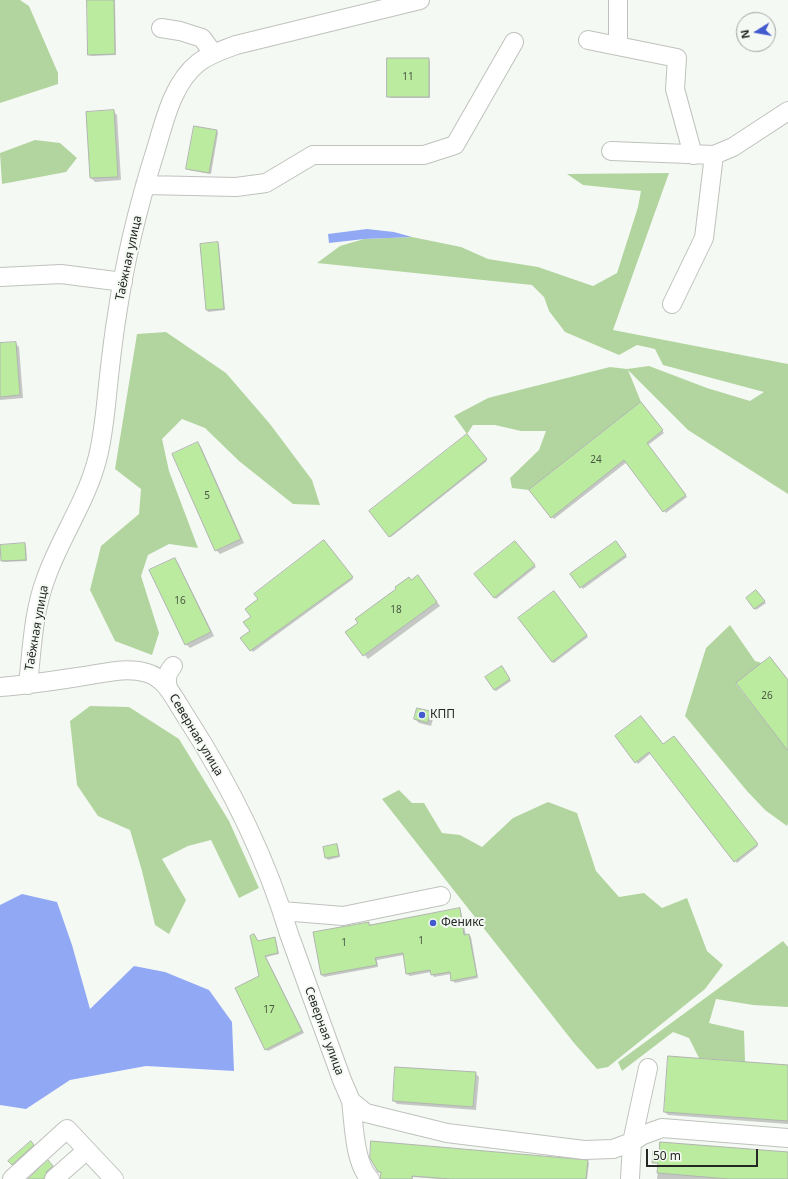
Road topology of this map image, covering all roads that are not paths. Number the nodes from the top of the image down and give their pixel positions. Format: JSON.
{"nodes":[{"id":1,"x":420,"y":0,"type":"edge"},
{"id":2,"x":618,"y":0,"type":"edge"},
{"id":3,"x":161,"y":28,"type":"dead end"},
{"id":4,"x":588,"y":40,"type":"dead end"},
{"id":5,"x":514,"y":42,"type":"dead end"},
{"id":6,"x":618,"y":46,"type":"junction"},
{"id":7,"x":213,"y":53,"type":"junction"},
{"id":8,"x":788,"y":111,"type":"edge"},
{"id":9,"x":611,"y":151,"type":"dead end"},
{"id":10,"x":693,"y":154,"type":"junction"},
{"id":11,"x":714,"y":155,"type":"junction"},
{"id":12,"x":145,"y":185,"type":"junction"},
{"id":13,"x":0,"y":277,"type":"edge"},
{"id":14,"x":122,"y":282,"type":"junction"},
{"id":15,"x":672,"y":304,"type":"dead end"},
{"id":16,"x":172,"y":666,"type":"dead end"},
{"id":17,"x":28,"y":684,"type":"junction"},
{"id":18,"x":0,"y":687,"type":"edge"},
{"id":19,"x":168,"y":688,"type":"junction"},
{"id":20,"x":441,"y":896,"type":"dead end"},
{"id":21,"x":282,"y":911,"type":"junction"},
{"id":22,"x":648,"y":1068,"type":"dead end"},
{"id":23,"x":351,"y":1101,"type":"junction"},
{"id":24,"x":788,"y":1138,"type":"edge"},
{"id":25,"x":632,"y":1142,"type":"junction"},
{"id":26,"x":87,"y":1150,"type":"junction"},
{"id":27,"x":12,"y":1179,"type":"edge"},
{"id":28,"x":54,"y":1179,"type":"edge"},
{"id":29,"x":114,"y":1179,"type":"edge"},
{"id":30,"x":370,"y":1179,"type":"edge"},
{"id":31,"x":630,"y":1179,"type":"edge"}],
"edges":[{"from":1,"to":7,"type":"street","name":"Таёжная улица"},
{"from":2,"to":6,"type":"street"},
{"from":3,"to":7,"type":"street"},
{"from":4,"to":6,"type":"street"},
{"from":5,"to":12,"type":"street"},
{"from":6,"to":10,"type":"street"},
{"from":7,"to":12,"type":"street","name":"Таёжная улица"},
{"from":8,"to":11,"type":"street"},
{"from":9,"to":10,"type":"street"},
{"from":10,"to":11,"type":"street"},
{"from":11,"to":15,"type":"street"},
{"from":12,"to":14,"type":"street","name":"Таёжная улица"},
{"from":13,"to":14,"type":"street"},
{"from":14,"to":17,"type":"street","name":"Таёжная улица"},
{"from":16,"to":19,"type":"street"},
{"from":17,"to":18,"type":"street","name":"Северная улица"},
{"from":17,"to":19,"type":"street","name":"Северная улица"},
{"from":19,"to":21,"type":"street","name":"Северная улица"},
{"from":20,"to":21,"type":"street"},
{"from":21,"to":23,"type":"street","name":"Северная улица"},
{"from":22,"to":25,"type":"street"},
{"from":23,"to":25,"type":"street","name":"Северная улица"},
{"from":23,"to":30,"type":"street"},
{"from":24,"to":25,"type":"street","name":"Северная улица"},
{"from":25,"to":31,"type":"street"},
{"from":26,"to":27,"type":"street"},
{"from":26,"to":28,"type":"street"},
{"from":26,"to":29,"type":"street"}]}
